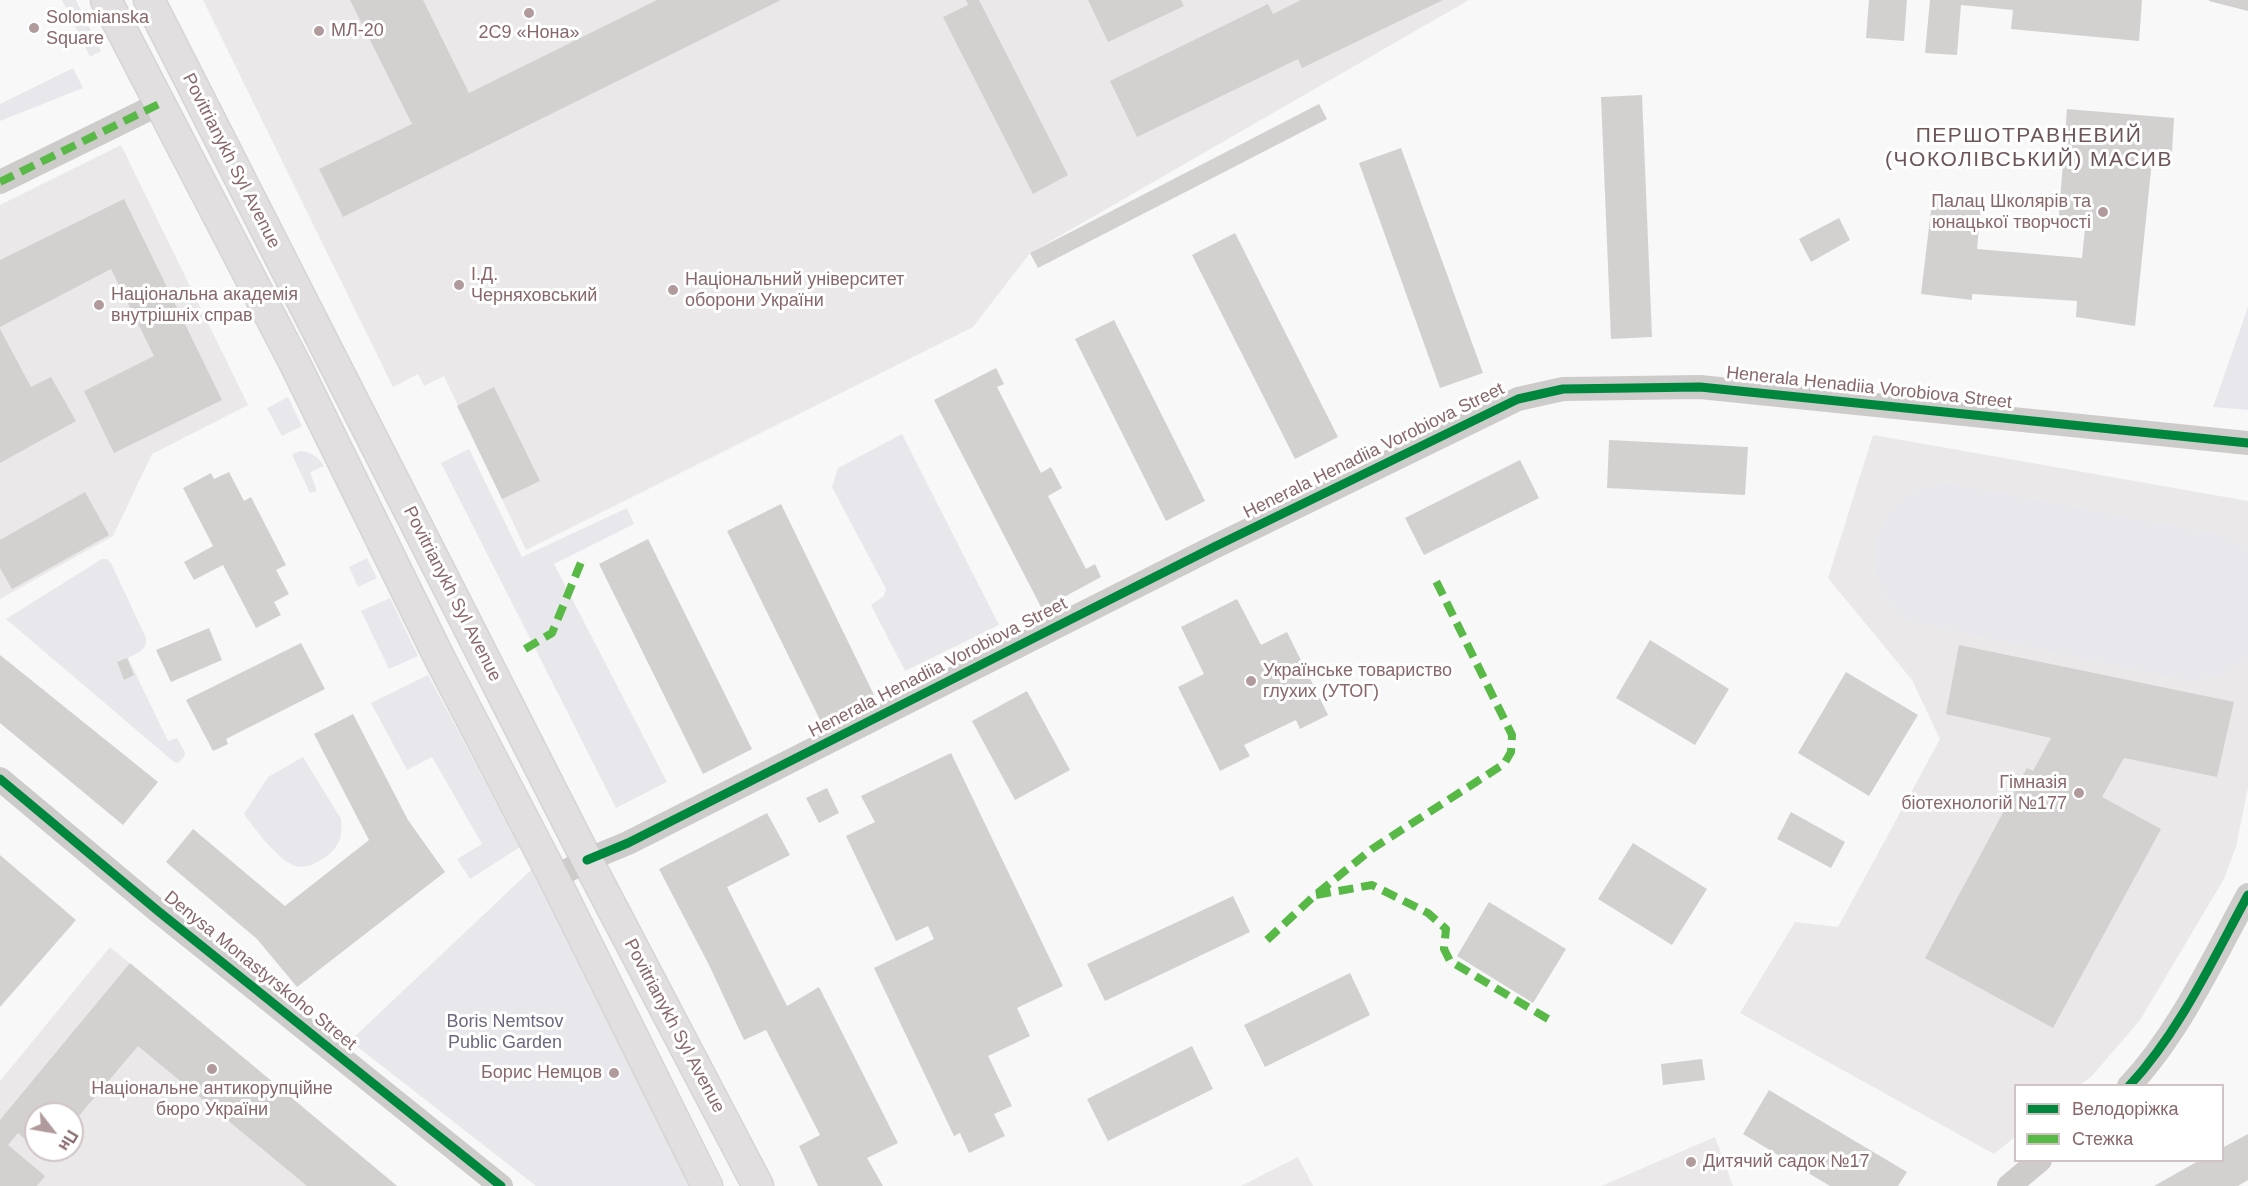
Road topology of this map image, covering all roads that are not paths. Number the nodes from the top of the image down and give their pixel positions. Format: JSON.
{"nodes":[{"id":1,"x":106,"y":0,"type":"edge"},
{"id":2,"x":149,"y":0,"type":"edge"},
{"id":3,"x":159,"y":104,"type":"junction"},
{"id":4,"x":0,"y":182,"type":"edge"},
{"id":5,"x":2248,"y":442,"type":"edge"},
{"id":6,"x":0,"y":779,"type":"edge"},
{"id":7,"x":587,"y":860,"type":"junction"},
{"id":8,"x":554,"y":878,"type":"junction"},
{"id":9,"x":2248,"y":895,"type":"edge"},
{"id":10,"x":2130,"y":1084,"type":"edge"},
{"id":11,"x":2039,"y":1162,"type":"edge"},
{"id":12,"x":501,"y":1186,"type":"edge"},
{"id":13,"x":707,"y":1186,"type":"edge"},
{"id":14,"x":758,"y":1186,"type":"edge"},
{"id":15,"x":2009,"y":1186,"type":"edge"}],
"edges":[{"from":1,"to":3,"type":"main road","name":"Povitrianykh Syl Avenue"},
{"from":2,"to":7,"type":"main road","name":"Povitrianykh Syl Avenue"},
{"from":3,"to":4,"type":"street"},
{"from":3,"to":8,"type":"main road","name":"Povitrianykh Syl Avenue"},
{"from":5,"to":7,"type":"street","name":"Henerala Henadiia Vorobiova Street"},
{"from":6,"to":12,"type":"street","name":"Denysa Monastyrskoho Street"},
{"from":7,"to":8,"type":"street","name":"Henerala Henadiia Vorobiova Street"},
{"from":7,"to":14,"type":"main road","name":"Povitrianykh Syl Avenue"},
{"from":8,"to":13,"type":"main road","name":"Povitrianykh Syl Avenue"},
{"from":9,"to":10,"type":"street"},
{"from":11,"to":15,"type":"street"}]}
